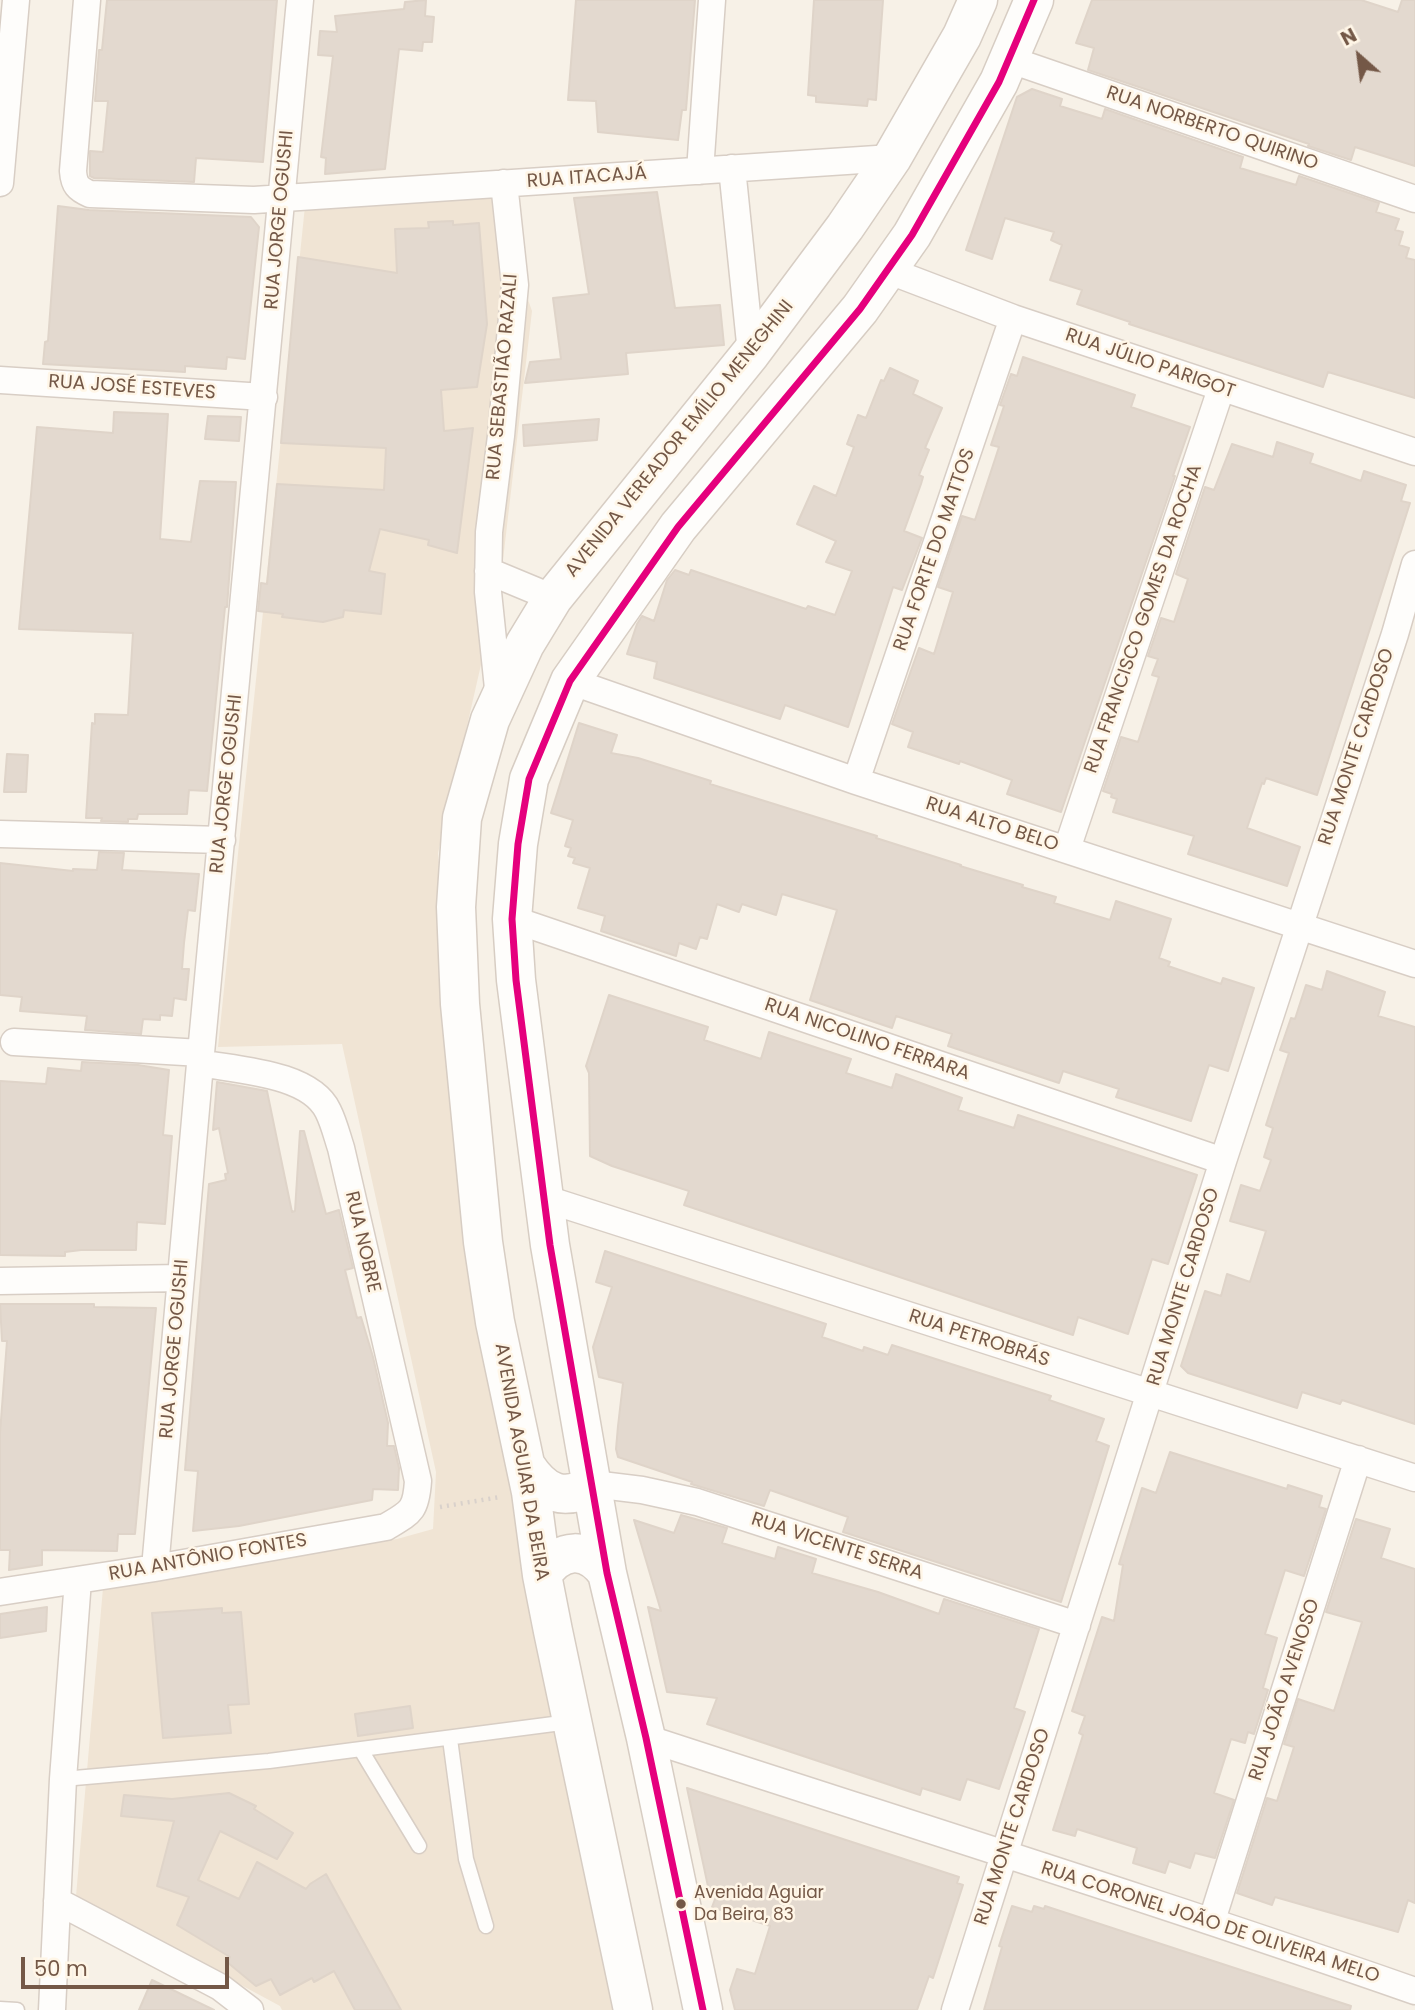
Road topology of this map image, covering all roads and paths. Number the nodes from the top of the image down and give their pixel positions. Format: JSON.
{"nodes":[{"id":1,"x":16,"y":0,"type":"edge"},
{"id":2,"x":87,"y":0,"type":"edge"},
{"id":3,"x":300,"y":0,"type":"edge"},
{"id":4,"x":712,"y":0,"type":"edge"},
{"id":5,"x":978,"y":0,"type":"edge"},
{"id":6,"x":1034,"y":0,"type":"edge"},
{"id":7,"x":1009,"y":60,"type":"junction"},
{"id":8,"x":892,"y":158,"type":"junction"},
{"id":9,"x":732,"y":168,"type":"junction"},
{"id":10,"x":700,"y":171,"type":"junction"},
{"id":11,"x":0,"y":183,"type":"edge"},
{"id":12,"x":505,"y":183,"type":"junction"},
{"id":13,"x":282,"y":198,"type":"junction"},
{"id":14,"x":1415,"y":199,"type":"edge"},
{"id":15,"x":887,"y":270,"type":"junction"},
{"id":16,"x":1013,"y":318,"type":"junction"},
{"id":17,"x":751,"y":353,"type":"junction"},
{"id":18,"x":0,"y":380,"type":"edge"},
{"id":19,"x":1221,"y":389,"type":"junction"},
{"id":20,"x":264,"y":397,"type":"junction"},
{"id":21,"x":1415,"y":452,"type":"edge"},
{"id":22,"x":488,"y":571,"type":"junction"},
{"id":23,"x":1413,"y":579,"type":"edge"},
{"id":24,"x":552,"y":598,"type":"junction"},
{"id":25,"x":570,"y":681,"type":"junction"},
{"id":26,"x":499,"y":700,"type":"junction"},
{"id":27,"x":856,"y":781,"type":"junction"},
{"id":28,"x":0,"y":834,"type":"edge"},
{"id":29,"x":222,"y":840,"type":"junction"},
{"id":30,"x":1067,"y":849,"type":"junction"},
{"id":31,"x":456,"y":907,"type":"joint"},
{"id":32,"x":512,"y":919,"type":"junction"},
{"id":33,"x":1298,"y":926,"type":"junction"},
{"id":34,"x":1415,"y":964,"type":"edge"},
{"id":35,"x":14,"y":1042,"type":"dead end"},
{"id":36,"x":200,"y":1058,"type":"junction"},
{"id":37,"x":1223,"y":1161,"type":"junction"},
{"id":38,"x":542,"y":1198,"type":"junction"},
{"id":39,"x":181,"y":1278,"type":"junction"},
{"id":40,"x":0,"y":1282,"type":"edge"},
{"id":41,"x":1150,"y":1394,"type":"junction"},
{"id":42,"x":1358,"y":1459,"type":"junction"},
{"id":43,"x":1415,"y":1478,"type":"edge"},
{"id":44,"x":529,"y":1479,"type":"junction"},
{"id":45,"x":593,"y":1484,"type":"junction"},
{"id":46,"x":412,"y":1512,"type":"junction"},
{"id":47,"x":155,"y":1568,"type":"junction"},
{"id":48,"x":607,"y":1573,"type":"junction"},
{"id":49,"x":542,"y":1575,"type":"junction"},
{"id":50,"x":78,"y":1580,"type":"junction"},
{"id":51,"x":0,"y":1592,"type":"edge"},
{"id":52,"x":1077,"y":1625,"type":"junction"},
{"id":53,"x":572,"y":1722,"type":"junction"},
{"id":54,"x":646,"y":1738,"type":"junction"},
{"id":55,"x":450,"y":1739,"type":"junction"},
{"id":56,"x":361,"y":1750,"type":"junction"},
{"id":57,"x":63,"y":1779,"type":"junction"},
{"id":58,"x":419,"y":1846,"type":"dead end"},
{"id":59,"x":1004,"y":1855,"type":"junction"},
{"id":60,"x":57,"y":1901,"type":"junction"},
{"id":61,"x":1212,"y":1920,"type":"junction"},
{"id":62,"x":486,"y":1926,"type":"dead end"},
{"id":63,"x":1415,"y":1991,"type":"edge"},
{"id":64,"x":0,"y":2009,"type":"edge"},
{"id":65,"x":17,"y":2010,"type":"edge"},
{"id":66,"x":52,"y":2010,"type":"edge"},
{"id":67,"x":250,"y":2010,"type":"edge"},
{"id":68,"x":633,"y":2010,"type":"edge"},
{"id":69,"x":703,"y":2010,"type":"edge"},
{"id":70,"x":955,"y":2010,"type":"edge"}],
"edges":[{"from":1,"to":11,"type":"street"},
{"from":2,"to":13,"type":"street","name":"RUA ITACAJÁ"},
{"from":3,"to":13,"type":"street","name":"RUA JORGE OGUSHI"},
{"from":4,"to":10,"type":"street"},
{"from":5,"to":8,"type":"main road","name":"AVENIDA VEREADOR EMÍLIO MENEGHINI"},
{"from":6,"to":7,"type":"main road"},
{"from":7,"to":14,"type":"street","name":"RUA NORBERTO QUIRINO"},
{"from":7,"to":15,"type":"main road"},
{"from":8,"to":9,"type":"street","name":"RUA ITACAJÁ"},
{"from":8,"to":17,"type":"main road","name":"AVENIDA VEREADOR EMÍLIO MENEGHINI"},
{"from":9,"to":10,"type":"street","name":"RUA ITACAJÁ"},
{"from":9,"to":17,"type":"street"},
{"from":10,"to":12,"type":"street","name":"RUA ITACAJÁ"},
{"from":12,"to":13,"type":"street","name":"RUA ITACAJÁ"},
{"from":12,"to":22,"type":"street","name":"RUA SEBASTIÃO RAZALI"},
{"from":13,"to":20,"type":"street","name":"RUA JORGE OGUSHI"},
{"from":15,"to":16,"type":"street","name":"RUA JÚLIO PARIGOT"},
{"from":15,"to":25,"type":"main road"},
{"from":16,"to":19,"type":"street","name":"RUA JÚLIO PARIGOT"},
{"from":16,"to":27,"type":"street","name":"RUA FORTE DO MATTOS"},
{"from":17,"to":24,"type":"main road","name":"AVENIDA VEREADOR EMÍLIO MENEGHINI"},
{"from":18,"to":20,"type":"street","name":"RUA JOSÉ ESTEVES"},
{"from":19,"to":21,"type":"street","name":"RUA JÚLIO PARIGOT"},
{"from":19,"to":30,"type":"street","name":"RUA FRANCISCO GOMES DA ROCHA"},
{"from":20,"to":29,"type":"street","name":"RUA JORGE OGUSHI"},
{"from":22,"to":24,"type":"street"},
{"from":22,"to":26,"type":"street","name":"RUA SEBASTIÃO RAZALI"},
{"from":23,"to":33,"type":"street","name":"RUA MONTE CARDOSO"},
{"from":24,"to":26,"type":"main road","name":"AVENIDA VEREADOR EMÍLIO MENEGHINI"},
{"from":25,"to":27,"type":"street","name":"RUA ALTO BELO"},
{"from":25,"to":32,"type":"main road"},
{"from":26,"to":31,"type":"main road","name":"AVENIDA VEREADOR EMÍLIO MENEGHINI"},
{"from":27,"to":30,"type":"street","name":"RUA ALTO BELO"},
{"from":28,"to":29,"type":"street"},
{"from":29,"to":36,"type":"street","name":"RUA JORGE OGUSHI"},
{"from":30,"to":33,"type":"street","name":"RUA ALTO BELO"},
{"from":31,"to":44,"type":"main road","name":"AVENIDA AGUIAR DA BEIRA"},
{"from":32,"to":37,"type":"street","name":"RUA NICOLINO FERRARA"},
{"from":32,"to":38,"type":"main road"},
{"from":33,"to":34,"type":"street","name":"RUA ALTO BELO"},
{"from":33,"to":37,"type":"street","name":"RUA MONTE CARDOSO"},
{"from":35,"to":36,"type":"street","name":"RUA NOBRE"},
{"from":36,"to":39,"type":"street","name":"RUA JORGE OGUSHI"},
{"from":36,"to":46,"type":"street","name":"RUA NOBRE"},
{"from":37,"to":41,"type":"street","name":"RUA MONTE CARDOSO"},
{"from":38,"to":41,"type":"street","name":"RUA PETROBRÁS"},
{"from":38,"to":45,"type":"main road"},
{"from":39,"to":40,"type":"street"},
{"from":39,"to":47,"type":"street","name":"RUA JORGE OGUSHI"},
{"from":41,"to":42,"type":"street","name":"RUA PETROBRÁS"},
{"from":41,"to":52,"type":"street","name":"RUA MONTE CARDOSO"},
{"from":42,"to":43,"type":"street","name":"RUA PETROBRÁS"},
{"from":42,"to":61,"type":"street","name":"RUA JOÃO AVENOSO"},
{"from":44,"to":45,"type":"main road"},
{"from":44,"to":46,"type":"path"},
{"from":44,"to":49,"type":"main road","name":"AVENIDA AGUIAR DA BEIRA"},
{"from":45,"to":48,"type":"main road"},
{"from":45,"to":52,"type":"street","name":"RUA VICENTE SERRA"},
{"from":46,"to":47,"type":"street","name":"RUA ANTÔNIO FONTES"},
{"from":47,"to":50,"type":"street","name":"RUA ANTÔNIO FONTES"},
{"from":48,"to":49,"type":"main road"},
{"from":48,"to":54,"type":"main road"},
{"from":49,"to":53,"type":"main road","name":"AVENIDA AGUIAR DA BEIRA"},
{"from":50,"to":51,"type":"street","name":"RUA ANTÔNIO FONTES"},
{"from":50,"to":57,"type":"street"},
{"from":52,"to":59,"type":"street","name":"RUA MONTE CARDOSO"},
{"from":53,"to":55,"type":"lane"},
{"from":53,"to":68,"type":"main road","name":"AVENIDA AGUIAR DA BEIRA"},
{"from":54,"to":59,"type":"street","name":"RUA CORONEL JOÃO DE OLIVEIRA MELO"},
{"from":54,"to":69,"type":"main road"},
{"from":55,"to":56,"type":"lane"},
{"from":55,"to":62,"type":"lane"},
{"from":56,"to":57,"type":"lane"},
{"from":56,"to":58,"type":"lane"},
{"from":57,"to":60,"type":"street"},
{"from":59,"to":61,"type":"street","name":"RUA CORONEL JOÃO DE OLIVEIRA MELO"},
{"from":59,"to":70,"type":"street","name":"RUA MONTE CARDOSO"},
{"from":60,"to":66,"type":"street"},
{"from":60,"to":67,"type":"street"},
{"from":61,"to":63,"type":"street","name":"RUA CORONEL JOÃO DE OLIVEIRA MELO"},
{"from":64,"to":65,"type":"lane"}]}
